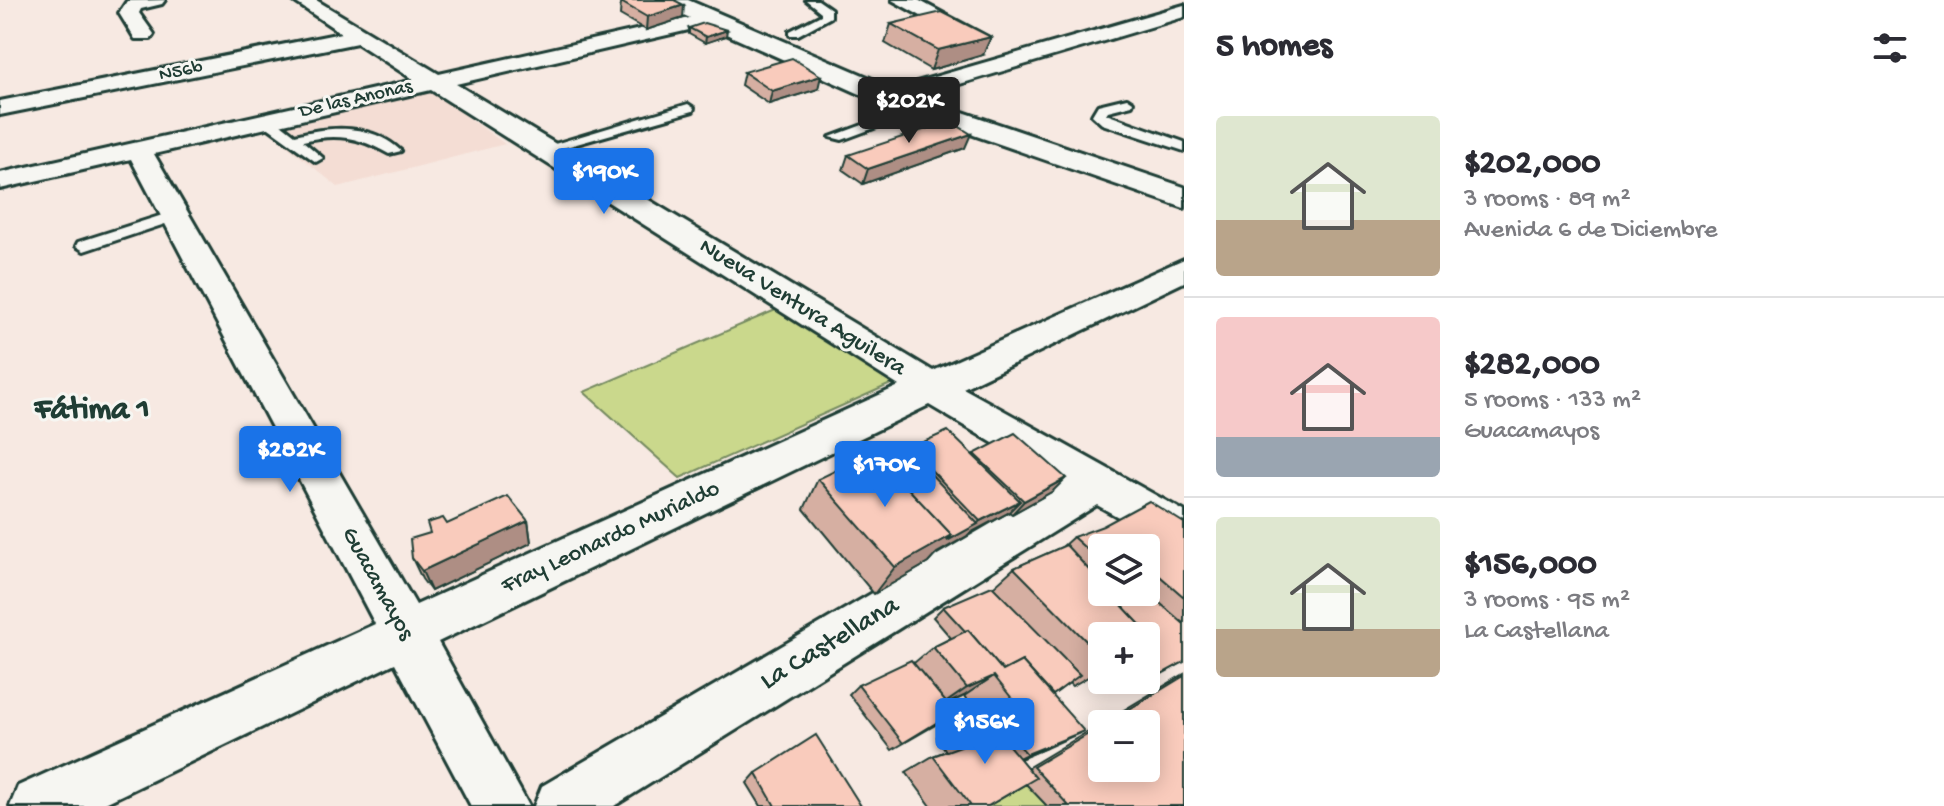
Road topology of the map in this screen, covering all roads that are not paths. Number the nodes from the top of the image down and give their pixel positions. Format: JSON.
{"nodes":[{"id":1,"x":155,"y":0,"type":"edge"},
{"id":2,"x":302,"y":0,"type":"edge"},
{"id":3,"x":669,"y":0,"type":"edge"},
{"id":4,"x":811,"y":0,"type":"edge"},
{"id":5,"x":902,"y":0,"type":"edge"},
{"id":6,"x":714,"y":9,"type":"edge"},
{"id":7,"x":1184,"y":11,"type":"edge"},
{"id":8,"x":794,"y":33,"type":"junction"},
{"id":9,"x":143,"y":34,"type":"dead end"},
{"id":10,"x":361,"y":36,"type":"junction"},
{"id":11,"x":1020,"y":59,"type":"junction"},
{"id":12,"x":437,"y":82,"type":"junction"},
{"id":13,"x":923,"y":97,"type":"junction"},
{"id":14,"x":1127,"y":102,"type":"dead end"},
{"id":15,"x":0,"y":108,"type":"edge"},
{"id":16,"x":688,"y":108,"type":"dead end"},
{"id":17,"x":267,"y":120,"type":"junction"},
{"id":18,"x":837,"y":137,"type":"dead end"},
{"id":19,"x":293,"y":140,"type":"junction"},
{"id":20,"x":1184,"y":147,"type":"edge"},
{"id":21,"x":545,"y":149,"type":"junction"},
{"id":22,"x":139,"y":150,"type":"junction"},
{"id":23,"x":394,"y":151,"type":"dead end"},
{"id":24,"x":316,"y":158,"type":"dead end"},
{"id":25,"x":1184,"y":174,"type":"edge"},
{"id":26,"x":0,"y":181,"type":"edge"},
{"id":27,"x":1184,"y":198,"type":"edge"},
{"id":28,"x":175,"y":216,"type":"junction"},
{"id":29,"x":84,"y":246,"type":"dead end"},
{"id":30,"x":1184,"y":269,"type":"edge"},
{"id":31,"x":933,"y":389,"type":"junction"},
{"id":32,"x":1099,"y":482,"type":"junction"},
{"id":33,"x":1184,"y":534,"type":"edge"},
{"id":34,"x":404,"y":633,"type":"junction"},
{"id":35,"x":38,"y":806,"type":"edge"},
{"id":36,"x":501,"y":806,"type":"edge"},
{"id":37,"x":562,"y":806,"type":"edge"}],
"edges":[{"from":1,"to":9,"type":"street"},
{"from":2,"to":10,"type":"street","name":"Nueva Ventura Aguilera"},
{"from":3,"to":6,"type":"main road"},
{"from":4,"to":8,"type":"lane"},
{"from":5,"to":11,"type":"street"},
{"from":6,"to":8,"type":"main road"},
{"from":6,"to":12,"type":"street","name":"De las Anonas"},
{"from":6,"to":13,"type":"main road"},
{"from":7,"to":11,"type":"street"},
{"from":8,"to":13,"type":"main road"},
{"from":10,"to":12,"type":"street","name":"Nueva Ventura Aguilera"},
{"from":10,"to":15,"type":"street","name":"N56b"},
{"from":11,"to":13,"type":"street"},
{"from":12,"to":17,"type":"street","name":"De las Anonas"},
{"from":12,"to":21,"type":"street","name":"Nueva Ventura Aguilera"},
{"from":13,"to":18,"type":"lane"},
{"from":13,"to":25,"type":"main road"},
{"from":13,"to":27,"type":"main road"},
{"from":14,"to":20,"type":"lane"},
{"from":16,"to":21,"type":"lane"},
{"from":17,"to":19,"type":"lane"},
{"from":17,"to":22,"type":"street","name":"De las Anonas"},
{"from":19,"to":23,"type":"lane"},
{"from":19,"to":24,"type":"lane"},
{"from":21,"to":31,"type":"street","name":"Nueva Ventura Aguilera"},
{"from":22,"to":26,"type":"street","name":"De las Anonas"},
{"from":22,"to":28,"type":"street","name":"Guacamayos"},
{"from":28,"to":29,"type":"lane"},
{"from":28,"to":34,"type":"street","name":"Guacamayos"},
{"from":30,"to":31,"type":"street","name":"Fray Leonardo Murialdo"},
{"from":31,"to":32,"type":"street","name":"Nueva Ventura Aguilera"},
{"from":31,"to":34,"type":"street","name":"Fray Leonardo Murialdo"},
{"from":32,"to":33,"type":"street","name":"Nueva Ventura Aguilera"},
{"from":32,"to":37,"type":"street","name":"La Castellana"},
{"from":34,"to":35,"type":"street","name":"Fray Leonardo Murialdo"},
{"from":34,"to":36,"type":"street","name":"Guacamayos"}]}
